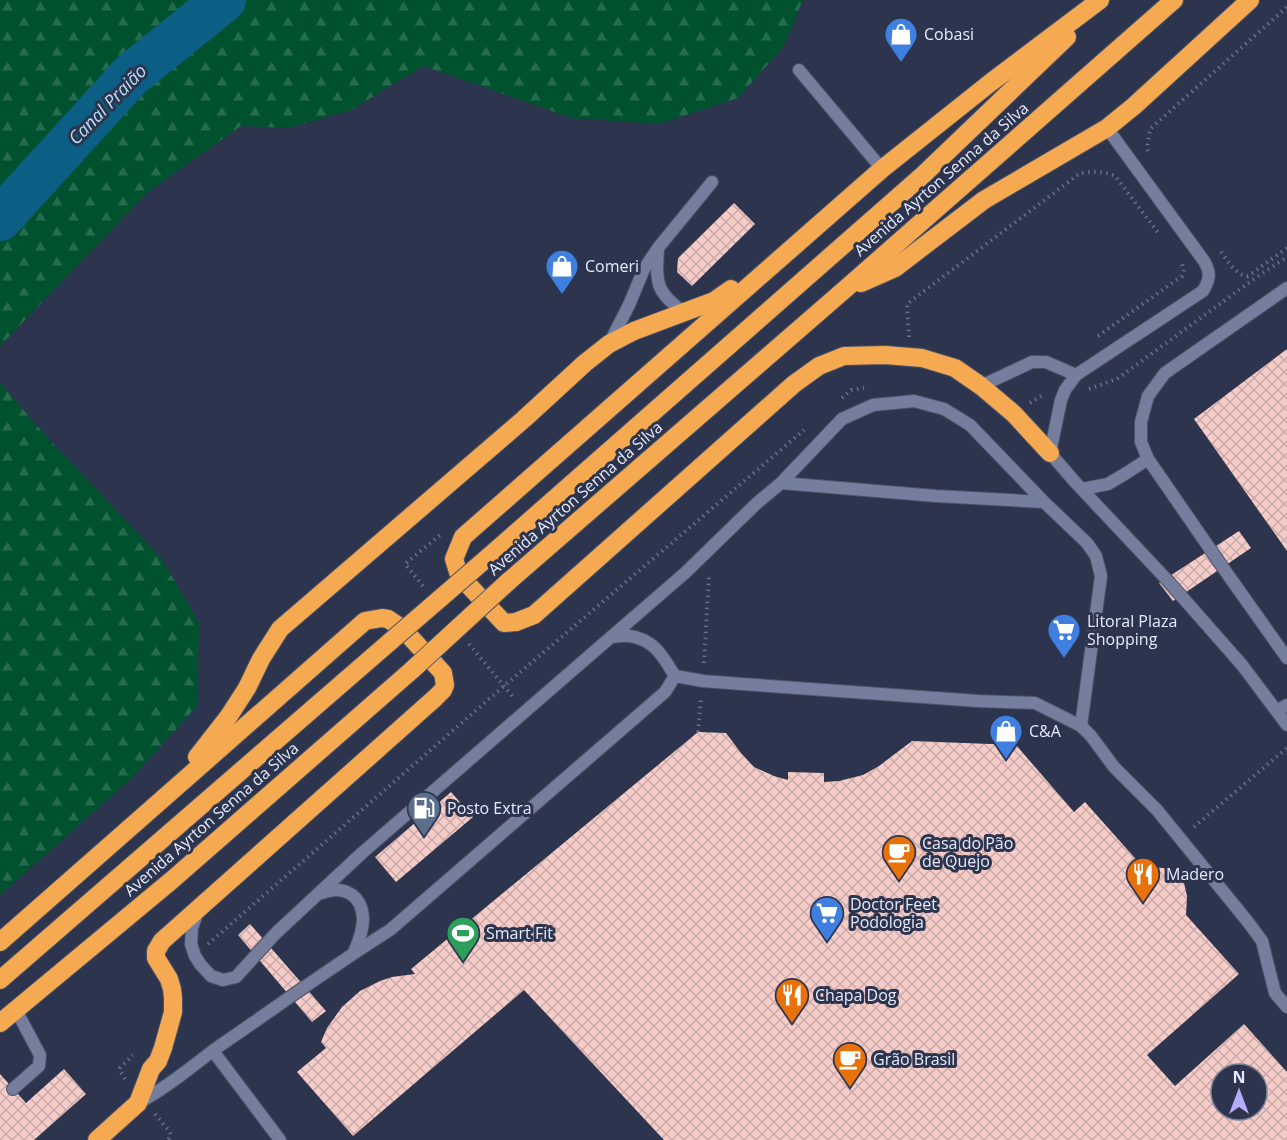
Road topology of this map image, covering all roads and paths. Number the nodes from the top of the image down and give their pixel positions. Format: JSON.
{"nodes":[{"id":1,"x":1100,"y":0,"type":"edge"},
{"id":2,"x":1105,"y":0,"type":"edge"},
{"id":3,"x":1174,"y":0,"type":"edge"},
{"id":4,"x":1250,"y":0,"type":"edge"},
{"id":5,"x":1287,"y":7,"type":"edge"},
{"id":6,"x":799,"y":70,"type":"dead end"},
{"id":7,"x":1107,"y":128,"type":"junction"},
{"id":8,"x":1149,"y":153,"type":"dead end"},
{"id":9,"x":882,"y":169,"type":"junction"},
{"id":10,"x":712,"y":182,"type":"dead end"},
{"id":11,"x":1162,"y":238,"type":"dead end"},
{"id":12,"x":658,"y":248,"type":"junction"},
{"id":13,"x":1287,"y":248,"type":"edge"},
{"id":14,"x":790,"y":250,"type":"junction"},
{"id":15,"x":1220,"y":251,"type":"dead end"},
{"id":16,"x":1176,"y":256,"type":"dead end"},
{"id":17,"x":1287,"y":288,"type":"edge"},
{"id":18,"x":843,"y":291,"type":"junction"},
{"id":19,"x":685,"y":313,"type":"junction"},
{"id":20,"x":1093,"y":340,"type":"dead end"},
{"id":21,"x":909,"y":342,"type":"dead end"},
{"id":22,"x":609,"y":344,"type":"junction"},
{"id":23,"x":1076,"y":375,"type":"junction"},
{"id":24,"x":981,"y":386,"type":"junction"},
{"id":25,"x":1050,"y":453,"type":"junction"},
{"id":26,"x":1148,"y":459,"type":"junction"},
{"id":27,"x":781,"y":483,"type":"junction"},
{"id":28,"x":1082,"y":489,"type":"junction"},
{"id":29,"x":1044,"y":502,"type":"junction"},
{"id":30,"x":610,"y":637,"type":"junction"},
{"id":31,"x":1287,"y":658,"type":"edge"},
{"id":32,"x":675,"y":676,"type":"junction"},
{"id":33,"x":1282,"y":708,"type":"edge"},
{"id":34,"x":1287,"y":725,"type":"edge"},
{"id":35,"x":1081,"y":726,"type":"junction"},
{"id":36,"x":1287,"y":748,"type":"edge"},
{"id":37,"x":175,"y":787,"type":"junction"},
{"id":38,"x":1180,"y":839,"type":"junction"},
{"id":39,"x":318,"y":894,"type":"junction"},
{"id":40,"x":200,"y":905,"type":"junction"},
{"id":41,"x":0,"y":942,"type":"edge"},
{"id":42,"x":353,"y":953,"type":"junction"},
{"id":43,"x":0,"y":980,"type":"edge"},
{"id":44,"x":1287,"y":1007,"type":"edge"},
{"id":45,"x":16,"y":1010,"type":"junction"},
{"id":46,"x":0,"y":1023,"type":"edge"},
{"id":47,"x":213,"y":1051,"type":"junction"},
{"id":48,"x":133,"y":1055,"type":"dead end"},
{"id":49,"x":13,"y":1089,"type":"dead end"},
{"id":50,"x":140,"y":1100,"type":"junction"},
{"id":51,"x":97,"y":1140,"type":"edge"},
{"id":52,"x":168,"y":1140,"type":"edge"},
{"id":53,"x":280,"y":1140,"type":"edge"}],
"edges":[{"from":1,"to":9,"type":"highway"},
{"from":2,"to":43,"type":"highway","name":"Avenida Ayrton Senna da Silva","bridge":true},
{"from":3,"to":18,"type":"highway","name":"Avenida Ayrton Senna da Silva"},
{"from":4,"to":7,"type":"highway"},
{"from":5,"to":8,"type":"path"},
{"from":6,"to":9,"type":"lane"},
{"from":7,"to":18,"type":"highway"},
{"from":7,"to":23,"type":"lane"},
{"from":9,"to":14,"type":"highway"},
{"from":10,"to":12,"type":"lane"},
{"from":11,"to":21,"type":"path"},
{"from":12,"to":19,"type":"lane"},
{"from":12,"to":22,"type":"lane"},
{"from":13,"to":15,"type":"path"},
{"from":14,"to":19,"type":"highway"},
{"from":14,"to":24,"type":"highway"},
{"from":16,"to":20,"type":"path"},
{"from":17,"to":26,"type":"lane"},
{"from":18,"to":45,"type":"highway","name":"Avenida Ayrton Senna da Silva","bridge":true},
{"from":19,"to":22,"type":"highway"},
{"from":22,"to":37,"type":"highway"},
{"from":23,"to":24,"type":"lane"},
{"from":23,"to":25,"type":"lane"},
{"from":24,"to":25,"type":"highway"},
{"from":25,"to":28,"type":"lane"},
{"from":26,"to":28,"type":"lane"},
{"from":26,"to":31,"type":"lane"},
{"from":27,"to":29,"type":"lane"},
{"from":27,"to":29,"type":"lane"},
{"from":27,"to":30,"type":"lane"},
{"from":28,"to":33,"type":"lane"},
{"from":29,"to":35,"type":"lane"},
{"from":30,"to":32,"type":"lane"},
{"from":30,"to":39,"type":"lane"},
{"from":32,"to":35,"type":"lane"},
{"from":32,"to":42,"type":"lane"},
{"from":33,"to":34,"type":"lane"},
{"from":35,"to":38,"type":"lane"},
{"from":36,"to":38,"type":"path"},
{"from":37,"to":40,"type":"highway"},
{"from":37,"to":41,"type":"highway"},
{"from":38,"to":44,"type":"lane"},
{"from":39,"to":40,"type":"lane"},
{"from":39,"to":42,"type":"lane"},
{"from":40,"to":50,"type":"highway"},
{"from":42,"to":47,"type":"lane"},
{"from":45,"to":46,"type":"highway","name":"Avenida Ayrton Senna da Silva"},
{"from":45,"to":49,"type":"lane"},
{"from":47,"to":50,"type":"lane"},
{"from":47,"to":53,"type":"lane"},
{"from":48,"to":50,"type":"path"},
{"from":50,"to":51,"type":"highway"},
{"from":50,"to":52,"type":"path"}]}
